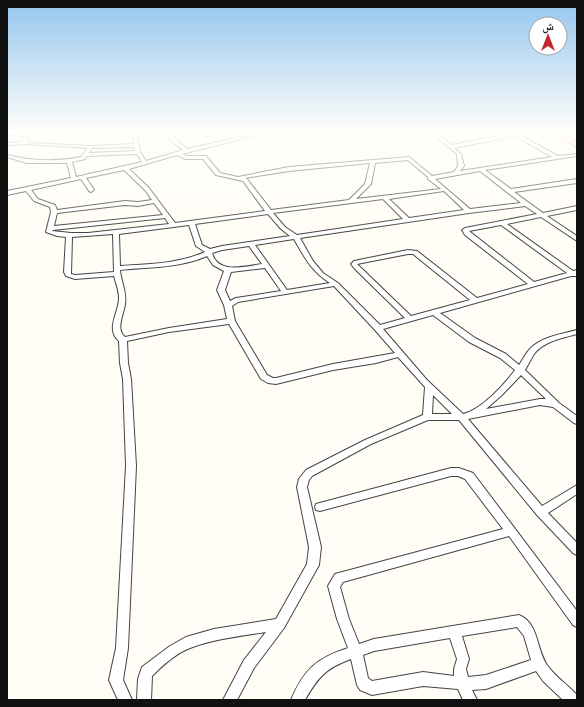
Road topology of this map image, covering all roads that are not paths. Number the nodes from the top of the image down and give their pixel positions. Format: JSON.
{"nodes":[{"id":1,"x":70,"y":166,"type":"edge"},
{"id":2,"x":132,"y":166,"type":"edge"},
{"id":3,"x":211,"y":166,"type":"edge"},
{"id":4,"x":325,"y":166,"type":"edge"},
{"id":5,"x":372,"y":166,"type":"edge"},
{"id":6,"x":417,"y":166,"type":"edge"},
{"id":7,"x":462,"y":166,"type":"edge"},
{"id":8,"x":470,"y":166,"type":"edge"},
{"id":9,"x":502,"y":166,"type":"edge"},
{"id":10,"x":125,"y":168,"type":"junction"},
{"id":11,"x":481,"y":169,"type":"junction"},
{"id":12,"x":456,"y":173,"type":"junction"},
{"id":13,"x":83,"y":177,"type":"junction"},
{"id":14,"x":239,"y":178,"type":"junction"},
{"id":15,"x":430,"y":178,"type":"junction"},
{"id":16,"x":74,"y":179,"type":"junction"},
{"id":17,"x":577,"y":181,"type":"edge"},
{"id":18,"x":27,"y":188,"type":"junction"},
{"id":19,"x":91,"y":190,"type":"dead end"},
{"id":20,"x":443,"y":190,"type":"junction"},
{"id":21,"x":511,"y":191,"type":"junction"},
{"id":22,"x":7,"y":192,"type":"edge"},
{"id":23,"x":385,"y":198,"type":"junction"},
{"id":24,"x":156,"y":200,"type":"junction"},
{"id":25,"x":350,"y":202,"type":"junction"},
{"id":26,"x":526,"y":204,"type":"junction"},
{"id":27,"x":577,"y":208,"type":"edge"},
{"id":28,"x":470,"y":211,"type":"junction"},
{"id":29,"x":54,"y":212,"type":"junction"},
{"id":30,"x":269,"y":212,"type":"junction"},
{"id":31,"x":541,"y":215,"type":"junction"},
{"id":32,"x":166,"y":216,"type":"junction"},
{"id":33,"x":407,"y":220,"type":"junction"},
{"id":34,"x":192,"y":223,"type":"junction"},
{"id":35,"x":502,"y":223,"type":"junction"},
{"id":36,"x":173,"y":225,"type":"junction"},
{"id":37,"x":50,"y":228,"type":"junction"},
{"id":38,"x":116,"y":232,"type":"junction"},
{"id":39,"x":69,"y":235,"type":"junction"},
{"id":40,"x":296,"y":237,"type":"junction"},
{"id":41,"x":577,"y":239,"type":"edge"},
{"id":42,"x":251,"y":244,"type":"junction"},
{"id":43,"x":209,"y":251,"type":"junction"},
{"id":44,"x":267,"y":266,"type":"junction"},
{"id":45,"x":228,"y":270,"type":"junction"},
{"id":46,"x":117,"y":271,"type":"junction"},
{"id":47,"x":575,"y":274,"type":"edge"},
{"id":48,"x":336,"y":284,"type":"junction"},
{"id":49,"x":533,"y":284,"type":"junction"},
{"id":50,"x":285,"y":292,"type":"junction"},
{"id":51,"x":476,"y":301,"type":"junction"},
{"id":52,"x":228,"y":305,"type":"junction"},
{"id":53,"x":434,"y":312,"type":"junction"},
{"id":54,"x":410,"y":319,"type":"junction"},
{"id":55,"x":231,"y":321,"type":"junction"},
{"id":56,"x":378,"y":328,"type":"junction"},
{"id":57,"x":577,"y":332,"type":"edge"},
{"id":58,"x":123,"y":340,"type":"junction"},
{"id":59,"x":401,"y":354,"type":"junction"},
{"id":60,"x":520,"y":370,"type":"junction"},
{"id":61,"x":429,"y":387,"type":"junction"},
{"id":62,"x":556,"y":403,"type":"junction"},
{"id":63,"x":465,"y":416,"type":"junction"},
{"id":64,"x":427,"y":417,"type":"junction"},
{"id":65,"x":577,"y":421,"type":"edge"},
{"id":66,"x":577,"y":489,"type":"edge"},
{"id":67,"x":320,"y":507,"type":"dead end"},
{"id":68,"x":541,"y":512,"type":"junction"},
{"id":69,"x":511,"y":531,"type":"junction"},
{"id":70,"x":577,"y":550,"type":"edge"},
{"id":71,"x":577,"y":620,"type":"edge"},
{"id":72,"x":280,"y":624,"type":"junction"},
{"id":73,"x":454,"y":631,"type":"junction"},
{"id":74,"x":356,"y":651,"type":"junction"},
{"id":75,"x":540,"y":664,"type":"junction"},
{"id":76,"x":462,"y":684,"type":"junction"},
{"id":77,"x":125,"y":700,"type":"edge"},
{"id":78,"x":144,"y":700,"type":"edge"},
{"id":79,"x":230,"y":700,"type":"edge"},
{"id":80,"x":298,"y":700,"type":"edge"},
{"id":81,"x":470,"y":700,"type":"edge"},
{"id":82,"x":572,"y":700,"type":"edge"}],
"edges":[{"from":1,"to":16,"type":"street"},
{"from":2,"to":10,"type":"street"},
{"from":3,"to":14,"type":"street"},
{"from":4,"to":14,"type":"street"},
{"from":5,"to":25,"type":"street"},
{"from":6,"to":15,"type":"street"},
{"from":7,"to":12,"type":"street"},
{"from":8,"to":11,"type":"street"},
{"from":9,"to":11,"type":"street"},
{"from":10,"to":13,"type":"street"},
{"from":10,"to":24,"type":"street"},
{"from":11,"to":12,"type":"street"},
{"from":11,"to":21,"type":"street"},
{"from":12,"to":15,"type":"street"},
{"from":13,"to":16,"type":"street"},
{"from":13,"to":19,"type":"street"},
{"from":14,"to":30,"type":"street"},
{"from":15,"to":20,"type":"street"},
{"from":16,"to":18,"type":"street"},
{"from":17,"to":21,"type":"street"},
{"from":18,"to":22,"type":"street"},
{"from":18,"to":29,"type":"street"},
{"from":20,"to":23,"type":"street"},
{"from":20,"to":28,"type":"street"},
{"from":21,"to":26,"type":"street"},
{"from":23,"to":25,"type":"street"},
{"from":23,"to":33,"type":"street"},
{"from":24,"to":29,"type":"street"},
{"from":24,"to":32,"type":"street"},
{"from":25,"to":30,"type":"street"},
{"from":26,"to":28,"type":"street"},
{"from":26,"to":31,"type":"street"},
{"from":27,"to":31,"type":"street"},
{"from":28,"to":33,"type":"street"},
{"from":29,"to":37,"type":"street"},
{"from":30,"to":34,"type":"street"},
{"from":30,"to":40,"type":"street"},
{"from":31,"to":35,"type":"street"},
{"from":31,"to":41,"type":"street"},
{"from":32,"to":36,"type":"street"},
{"from":32,"to":37,"type":"street"},
{"from":33,"to":40,"type":"street"},
{"from":34,"to":36,"type":"street"},
{"from":34,"to":43,"type":"street"},
{"from":35,"to":47,"type":"street"},
{"from":35,"to":49,"type":"street"},
{"from":36,"to":38,"type":"street"},
{"from":37,"to":39,"type":"street"},
{"from":38,"to":39,"type":"street"},
{"from":38,"to":46,"type":"street"},
{"from":39,"to":46,"type":"street"},
{"from":40,"to":42,"type":"street"},
{"from":40,"to":48,"type":"street"},
{"from":42,"to":43,"type":"street"},
{"from":42,"to":44,"type":"street"},
{"from":43,"to":45,"type":"street"},
{"from":43,"to":46,"type":"street"},
{"from":44,"to":45,"type":"street"},
{"from":44,"to":50,"type":"street"},
{"from":45,"to":52,"type":"street"},
{"from":46,"to":58,"type":"street"},
{"from":47,"to":49,"type":"street"},
{"from":48,"to":50,"type":"street"},
{"from":48,"to":56,"type":"street"},
{"from":49,"to":51,"type":"street"},
{"from":50,"to":52,"type":"street"},
{"from":51,"to":53,"type":"street"},
{"from":51,"to":54,"type":"street"},
{"from":52,"to":55,"type":"street"},
{"from":53,"to":54,"type":"street"},
{"from":53,"to":60,"type":"street"},
{"from":54,"to":56,"type":"street"},
{"from":55,"to":58,"type":"street"},
{"from":55,"to":59,"type":"street"},
{"from":56,"to":59,"type":"street"},
{"from":57,"to":60,"type":"street"},
{"from":58,"to":77,"type":"street"},
{"from":59,"to":61,"type":"street"},
{"from":60,"to":62,"type":"street"},
{"from":60,"to":63,"type":"street"},
{"from":61,"to":63,"type":"street"},
{"from":61,"to":64,"type":"street"},
{"from":62,"to":63,"type":"street"},
{"from":62,"to":65,"type":"street"},
{"from":63,"to":64,"type":"street"},
{"from":63,"to":68,"type":"street"},
{"from":64,"to":72,"type":"street"},
{"from":66,"to":68,"type":"street"},
{"from":67,"to":69,"type":"street"},
{"from":68,"to":70,"type":"street"},
{"from":69,"to":71,"type":"street"},
{"from":69,"to":74,"type":"street"},
{"from":72,"to":78,"type":"street"},
{"from":72,"to":79,"type":"street"},
{"from":73,"to":74,"type":"street"},
{"from":73,"to":75,"type":"street"},
{"from":73,"to":76,"type":"street"},
{"from":74,"to":76,"type":"street"},
{"from":74,"to":80,"type":"street"},
{"from":75,"to":76,"type":"street"},
{"from":75,"to":82,"type":"street"},
{"from":76,"to":81,"type":"street"}]}
